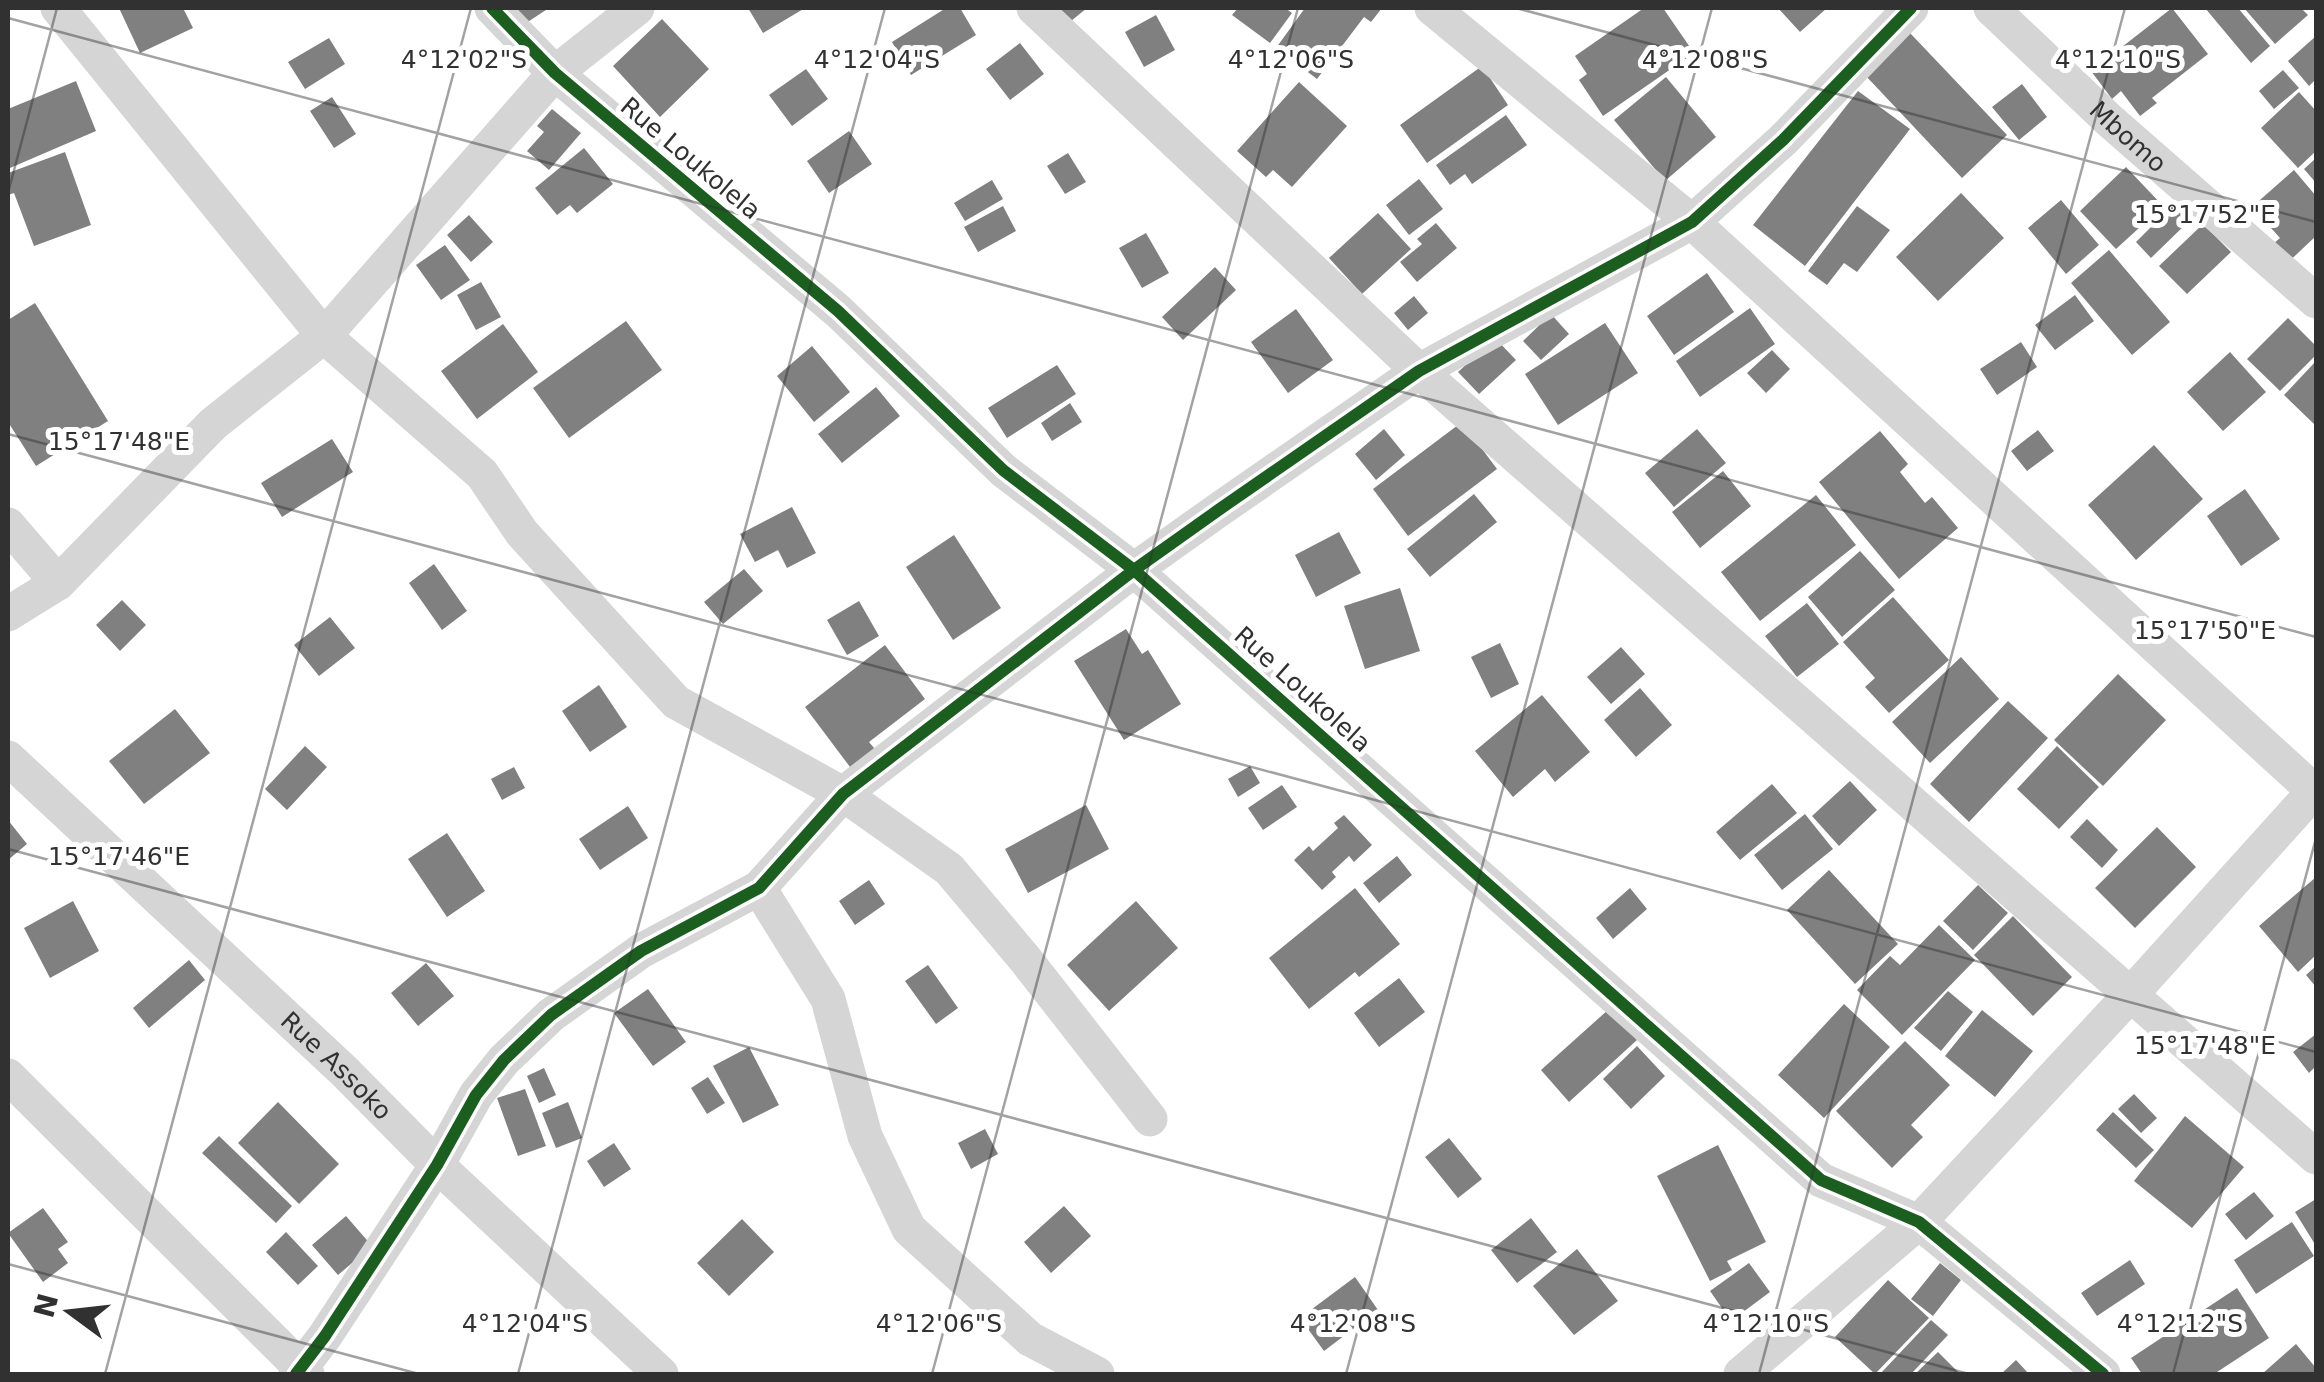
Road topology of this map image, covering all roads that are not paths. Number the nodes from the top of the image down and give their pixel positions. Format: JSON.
{"nodes":[{"id":1,"x":58,"y":8,"type":"edge"},
{"id":2,"x":492,"y":8,"type":"edge"},
{"id":3,"x":637,"y":8,"type":"edge"},
{"id":4,"x":1034,"y":8,"type":"edge"},
{"id":5,"x":1432,"y":8,"type":"edge"},
{"id":6,"x":1910,"y":8,"type":"edge"},
{"id":7,"x":1991,"y":8,"type":"edge"},
{"id":8,"x":555,"y":73,"type":"junction"},
{"id":9,"x":1692,"y":222,"type":"junction"},
{"id":10,"x":2316,"y":300,"type":"edge"},
{"id":11,"x":324,"y":336,"type":"junction"},
{"id":12,"x":1419,"y":371,"type":"junction"},
{"id":13,"x":8,"y":525,"type":"edge"},
{"id":14,"x":1134,"y":570,"type":"junction"},
{"id":15,"x":58,"y":583,"type":"junction"},
{"id":16,"x":8,"y":614,"type":"edge"},
{"id":17,"x":8,"y":758,"type":"edge"},
{"id":18,"x":2316,"y":791,"type":"edge"},
{"id":19,"x":844,"y":794,"type":"junction"},
{"id":20,"x":759,"y":888,"type":"junction"},
{"id":21,"x":2132,"y":993,"type":"junction"},
{"id":22,"x":8,"y":1076,"type":"edge"},
{"id":23,"x":1150,"y":1120,"type":"dead end"},
{"id":24,"x":2316,"y":1156,"type":"edge"},
{"id":25,"x":438,"y":1165,"type":"junction"},
{"id":26,"x":1920,"y":1222,"type":"junction"},
{"id":27,"x":301,"y":1373,"type":"edge"},
{"id":28,"x":661,"y":1374,"type":"edge"},
{"id":29,"x":1097,"y":1374,"type":"edge"},
{"id":30,"x":1741,"y":1374,"type":"edge"},
{"id":31,"x":2103,"y":1374,"type":"edge"}],
"edges":[{"from":1,"to":11,"type":"street"},
{"from":2,"to":8,"type":"street","name":"Rue Loukolela"},
{"from":3,"to":8,"type":"street"},
{"from":4,"to":12,"type":"street"},
{"from":5,"to":9,"type":"street"},
{"from":6,"to":9,"type":"street"},
{"from":7,"to":10,"type":"street","name":"Mbomo"},
{"from":8,"to":11,"type":"street"},
{"from":8,"to":14,"type":"street","name":"Rue Loukolela"},
{"from":9,"to":12,"type":"street"},
{"from":9,"to":18,"type":"street"},
{"from":11,"to":15,"type":"street"},
{"from":11,"to":19,"type":"street"},
{"from":12,"to":14,"type":"street"},
{"from":12,"to":21,"type":"street"},
{"from":13,"to":15,"type":"street"},
{"from":14,"to":19,"type":"street"},
{"from":14,"to":26,"type":"street","name":"Rue Loukolela"},
{"from":15,"to":16,"type":"street"},
{"from":17,"to":25,"type":"street","name":"Rue Assoko"},
{"from":18,"to":21,"type":"street"},
{"from":19,"to":20,"type":"street"},
{"from":19,"to":23,"type":"street"},
{"from":20,"to":25,"type":"street"},
{"from":20,"to":29,"type":"street"},
{"from":21,"to":24,"type":"street"},
{"from":21,"to":26,"type":"street"},
{"from":22,"to":27,"type":"street"},
{"from":25,"to":27,"type":"street"},
{"from":25,"to":28,"type":"street","name":"Rue Assoko"},
{"from":26,"to":30,"type":"street"},
{"from":26,"to":31,"type":"street","name":"Rue Loukolela"}]}
